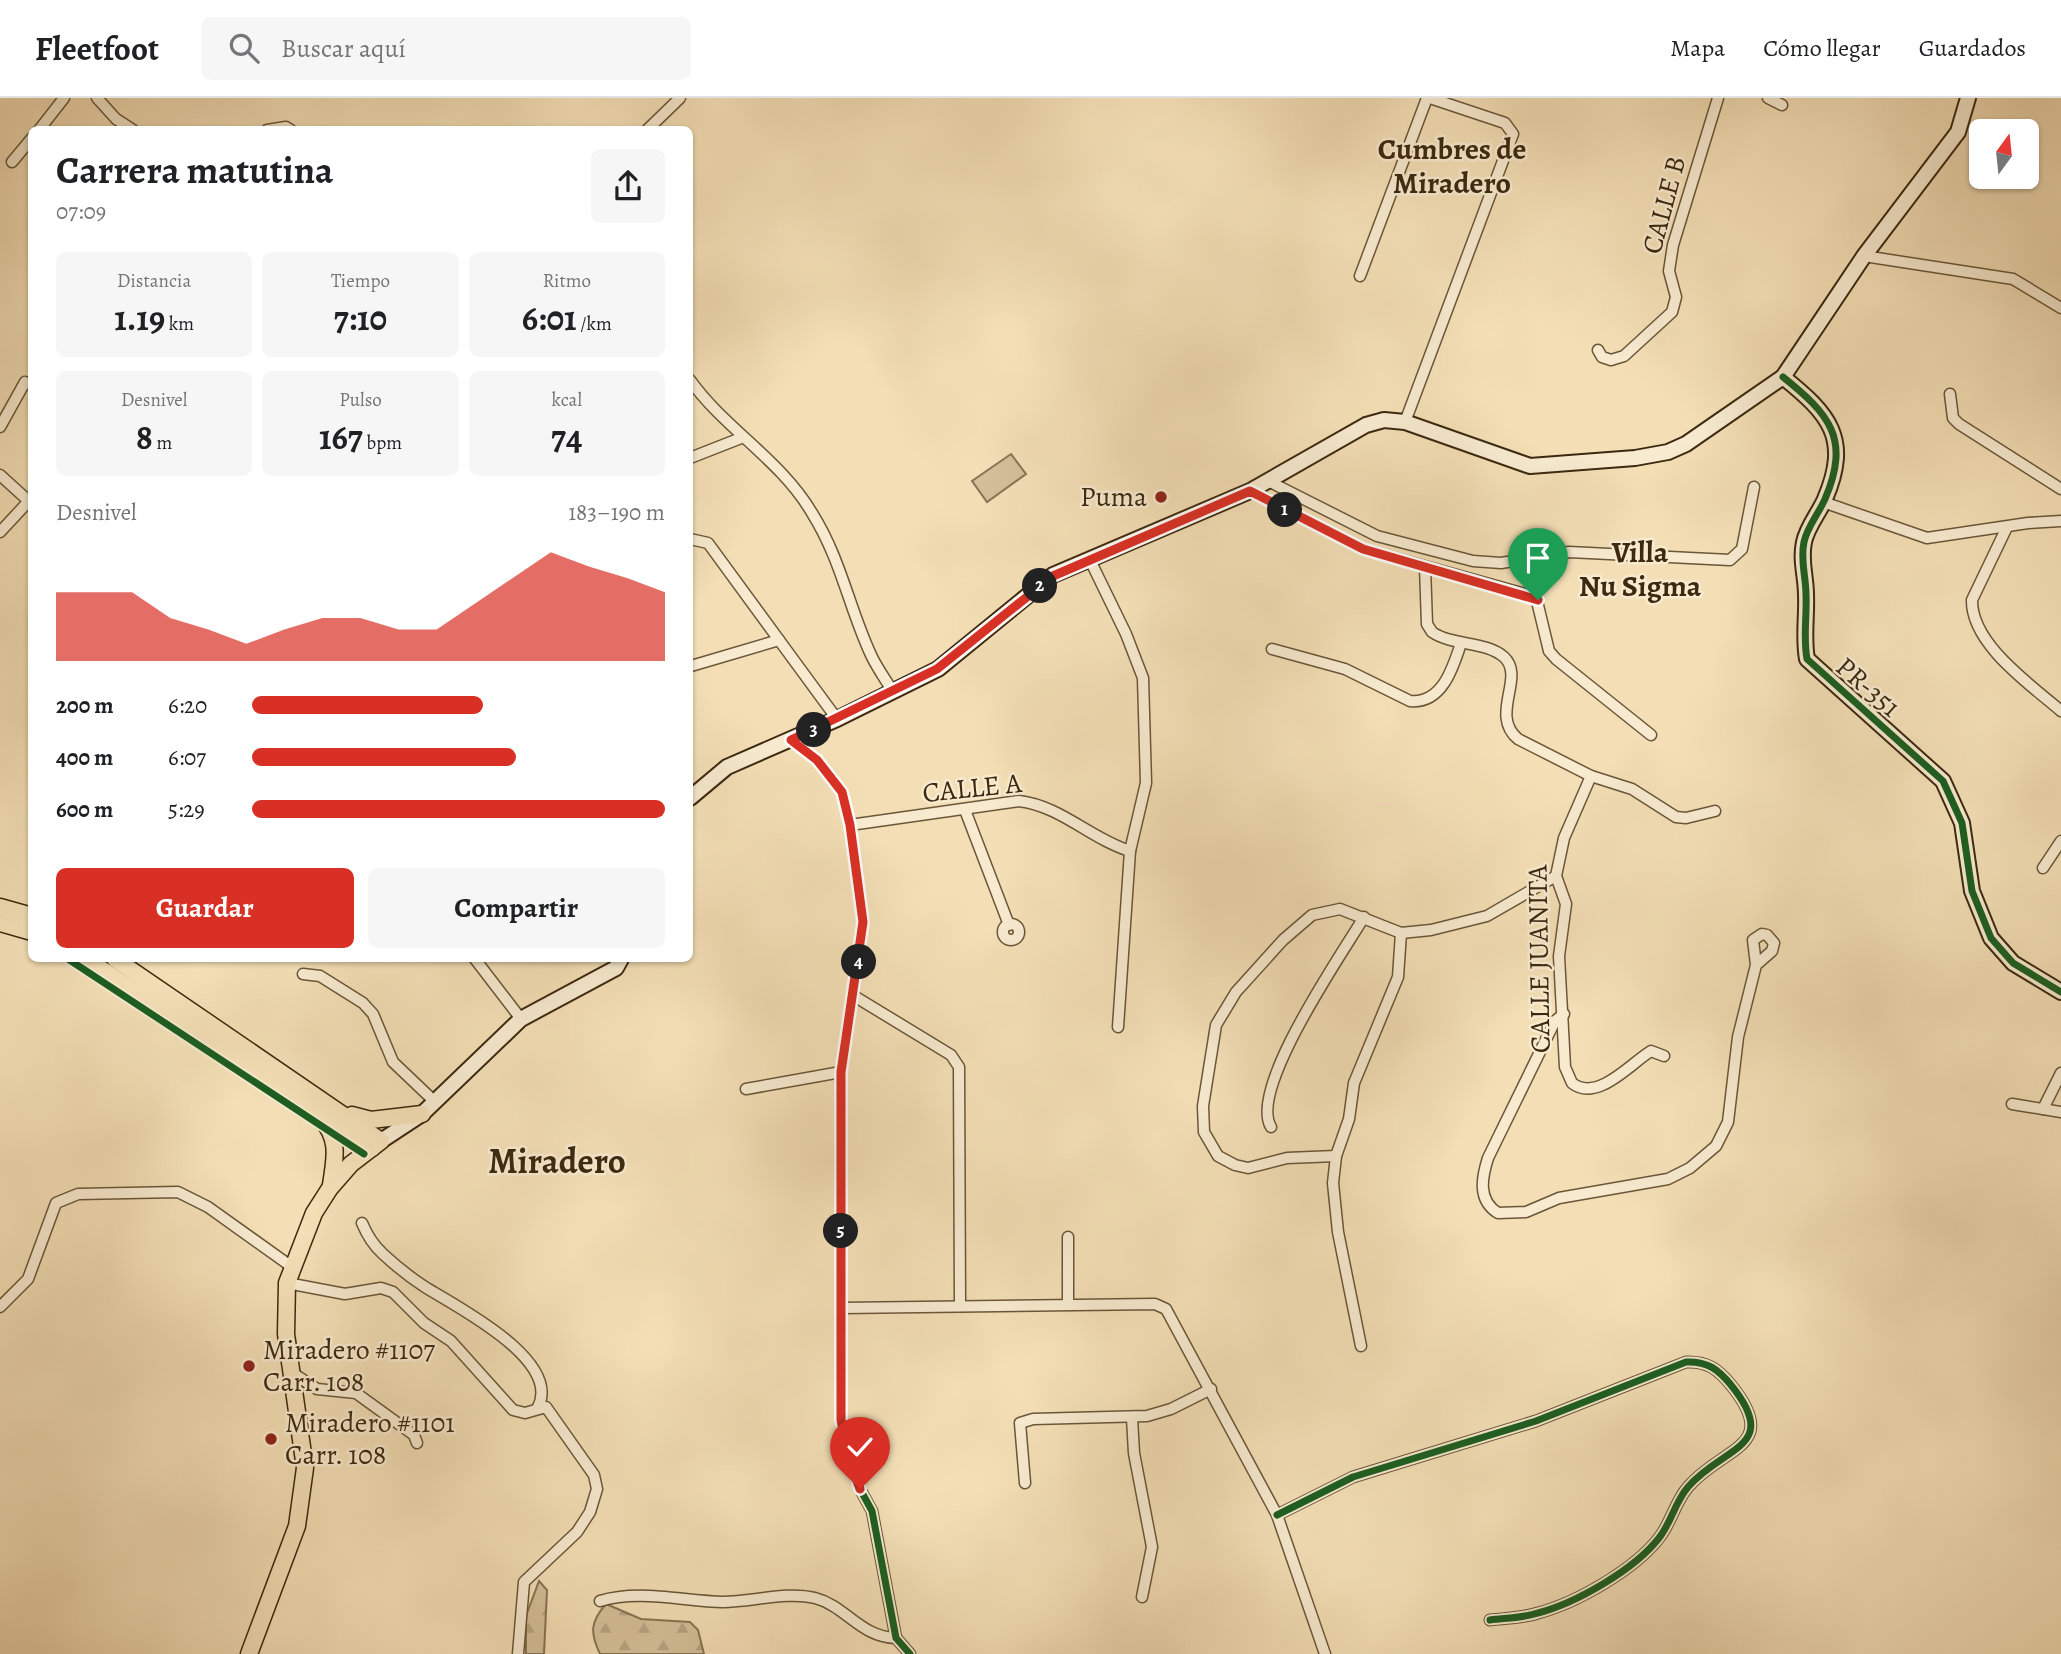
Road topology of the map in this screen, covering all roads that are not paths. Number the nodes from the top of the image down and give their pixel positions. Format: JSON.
{"nodes":[{"id":1,"x":64,"y":98,"type":"edge"},
{"id":2,"x":97,"y":98,"type":"edge"},
{"id":3,"x":680,"y":98,"type":"edge"},
{"id":4,"x":1428,"y":98,"type":"edge"},
{"id":5,"x":1718,"y":98,"type":"edge"},
{"id":6,"x":1768,"y":98,"type":"edge"},
{"id":7,"x":1968,"y":98,"type":"edge"},
{"id":8,"x":1782,"y":105,"type":"dead end"},
{"id":9,"x":42,"y":126,"type":"edge"},
{"id":10,"x":127,"y":126,"type":"edge"},
{"id":11,"x":651,"y":126,"type":"edge"},
{"id":12,"x":28,"y":143,"type":"edge"},
{"id":13,"x":12,"y":162,"type":"dead end"},
{"id":14,"x":1864,"y":256,"type":"junction"},
{"id":15,"x":1360,"y":276,"type":"dead end"},
{"id":16,"x":2061,"y":308,"type":"edge"},
{"id":17,"x":1598,"y":350,"type":"dead end"},
{"id":18,"x":1783,"y":377,"type":"junction"},
{"id":19,"x":28,"y":383,"type":"edge"},
{"id":20,"x":693,"y":383,"type":"edge"},
{"id":21,"x":1950,"y":394,"type":"dead end"},
{"id":22,"x":1405,"y":422,"type":"junction"},
{"id":23,"x":0,"y":427,"type":"edge"},
{"id":24,"x":741,"y":438,"type":"junction"},
{"id":25,"x":693,"y":457,"type":"edge"},
{"id":26,"x":0,"y":475,"type":"edge"},
{"id":27,"x":1270,"y":482,"type":"junction"},
{"id":28,"x":1754,"y":487,"type":"dead end"},
{"id":29,"x":2061,"y":489,"type":"edge"},
{"id":30,"x":1250,"y":491,"type":"junction"},
{"id":31,"x":28,"y":501,"type":"edge"},
{"id":32,"x":1824,"y":502,"type":"junction"},
{"id":33,"x":28,"y":505,"type":"edge"},
{"id":34,"x":2061,"y":521,"type":"edge"},
{"id":35,"x":2007,"y":527,"type":"junction"},
{"id":36,"x":0,"y":532,"type":"edge"},
{"id":37,"x":693,"y":540,"type":"edge"},
{"id":38,"x":1089,"y":558,"type":"junction"},
{"id":39,"x":1425,"y":568,"type":"junction"},
{"id":40,"x":779,"y":640,"type":"junction"},
{"id":41,"x":1461,"y":643,"type":"junction"},
{"id":42,"x":1272,"y":649,"type":"dead end"},
{"id":43,"x":693,"y":665,"type":"edge"},
{"id":44,"x":893,"y":692,"type":"junction"},
{"id":45,"x":2061,"y":711,"type":"edge"},
{"id":46,"x":837,"y":719,"type":"junction"},
{"id":47,"x":1651,"y":735,"type":"dead end"},
{"id":48,"x":791,"y":740,"type":"junction"},
{"id":49,"x":1591,"y":776,"type":"junction"},
{"id":50,"x":693,"y":796,"type":"edge"},
{"id":51,"x":965,"y":810,"type":"junction"},
{"id":52,"x":1715,"y":811,"type":"dead end"},
{"id":53,"x":850,"y":825,"type":"junction"},
{"id":54,"x":2061,"y":841,"type":"edge"},
{"id":55,"x":1130,"y":851,"type":"junction"},
{"id":56,"x":2043,"y":868,"type":"dead end"},
{"id":57,"x":1556,"y":876,"type":"junction"},
{"id":58,"x":0,"y":907,"type":"edge"},
{"id":59,"x":28,"y":915,"type":"edge"},
{"id":60,"x":1364,"y":917,"type":"junction"},
{"id":61,"x":0,"y":923,"type":"edge"},
{"id":62,"x":1009,"y":925,"type":"dead end"},
{"id":63,"x":28,"y":931,"type":"edge"},
{"id":64,"x":1401,"y":933,"type":"junction"},
{"id":65,"x":91,"y":962,"type":"edge"},
{"id":66,"x":119,"y":962,"type":"edge"},
{"id":67,"x":477,"y":962,"type":"edge"},
{"id":68,"x":619,"y":962,"type":"edge"},
{"id":69,"x":1756,"y":965,"type":"dead end"},
{"id":70,"x":303,"y":974,"type":"dead end"},
{"id":71,"x":2061,"y":992,"type":"edge"},
{"id":72,"x":854,"y":996,"type":"junction"},
{"id":73,"x":1564,"y":1014,"type":"junction"},
{"id":74,"x":521,"y":1019,"type":"junction"},
{"id":75,"x":1118,"y":1027,"type":"dead end"},
{"id":76,"x":1664,"y":1056,"type":"dead end"},
{"id":77,"x":841,"y":1072,"type":"junction"},
{"id":78,"x":2061,"y":1073,"type":"edge"},
{"id":79,"x":746,"y":1089,"type":"dead end"},
{"id":80,"x":434,"y":1101,"type":"junction"},
{"id":81,"x":2012,"y":1104,"type":"dead end"},
{"id":82,"x":2043,"y":1109,"type":"junction"},
{"id":83,"x":337,"y":1110,"type":"junction"},
{"id":84,"x":315,"y":1111,"type":"junction"},
{"id":85,"x":2061,"y":1112,"type":"edge"},
{"id":86,"x":422,"y":1114,"type":"junction"},
{"id":87,"x":1271,"y":1127,"type":"dead end"},
{"id":88,"x":377,"y":1144,"type":"junction"},
{"id":89,"x":1336,"y":1156,"type":"junction"},
{"id":90,"x":330,"y":1188,"type":"junction"},
{"id":91,"x":362,"y":1223,"type":"dead end"},
{"id":92,"x":1068,"y":1237,"type":"dead end"},
{"id":93,"x":289,"y":1275,"type":"junction"},
{"id":94,"x":1068,"y":1304,"type":"junction"},
{"id":95,"x":960,"y":1305,"type":"junction"},
{"id":96,"x":0,"y":1307,"type":"edge"},
{"id":97,"x":842,"y":1308,"type":"junction"},
{"id":98,"x":1361,"y":1346,"type":"dead end"},
{"id":99,"x":291,"y":1372,"type":"junction"},
{"id":100,"x":1211,"y":1389,"type":"junction"},
{"id":101,"x":538,"y":1407,"type":"junction"},
{"id":102,"x":1132,"y":1418,"type":"junction"},
{"id":103,"x":417,"y":1443,"type":"dead end"},
{"id":104,"x":1025,"y":1483,"type":"dead end"},
{"id":105,"x":1277,"y":1515,"type":"junction"},
{"id":106,"x":1142,"y":1597,"type":"dead end"},
{"id":107,"x":600,"y":1601,"type":"dead end"},
{"id":108,"x":1490,"y":1620,"type":"dead end"},
{"id":109,"x":895,"y":1638,"type":"junction"},
{"id":110,"x":249,"y":1654,"type":"edge"},
{"id":111,"x":518,"y":1654,"type":"edge"},
{"id":112,"x":910,"y":1654,"type":"edge"},
{"id":113,"x":1325,"y":1654,"type":"edge"}],
"edges":[{"from":1,"to":9,"type":"street"},
{"from":2,"to":10,"type":"street"},
{"from":3,"to":11,"type":"street"},
{"from":4,"to":15,"type":"street"},
{"from":4,"to":22,"type":"street"},
{"from":5,"to":17,"type":"street","name":"CALLE B"},
{"from":6,"to":8,"type":"street"},
{"from":7,"to":14,"type":"main road"},
{"from":12,"to":13,"type":"street"},
{"from":14,"to":16,"type":"street"},
{"from":14,"to":18,"type":"main road"},
{"from":18,"to":22,"type":"main road"},
{"from":18,"to":32,"type":"main road","name":"PR-351","number":"PR-351"},
{"from":19,"to":23,"type":"street"},
{"from":20,"to":24,"type":"street"},
{"from":21,"to":29,"type":"street"},
{"from":22,"to":27,"type":"main road"},
{"from":24,"to":25,"type":"street"},
{"from":24,"to":44,"type":"street"},
{"from":26,"to":31,"type":"street"},
{"from":27,"to":28,"type":"street"},
{"from":27,"to":30,"type":"main road"},
{"from":30,"to":38,"type":"main road"},
{"from":30,"to":39,"type":"street"},
{"from":32,"to":35,"type":"street"},
{"from":32,"to":71,"type":"main road","name":"PR-351","number":"PR-351"},
{"from":33,"to":36,"type":"street"},
{"from":34,"to":35,"type":"street"},
{"from":35,"to":45,"type":"street"},
{"from":37,"to":40,"type":"street"},
{"from":38,"to":44,"type":"main road"},
{"from":38,"to":55,"type":"street"},
{"from":39,"to":41,"type":"street"},
{"from":39,"to":47,"type":"street"},
{"from":40,"to":43,"type":"street"},
{"from":40,"to":46,"type":"street"},
{"from":41,"to":42,"type":"street"},
{"from":41,"to":49,"type":"street"},
{"from":44,"to":46,"type":"main road"},
{"from":46,"to":48,"type":"main road"},
{"from":48,"to":50,"type":"main road"},
{"from":48,"to":53,"type":"street"},
{"from":49,"to":52,"type":"street"},
{"from":49,"to":57,"type":"street","name":"CALLE JUANITA"},
{"from":51,"to":53,"type":"street","name":"CALLE A"},
{"from":51,"to":55,"type":"street","name":"CALLE A"},
{"from":51,"to":62,"type":"street"},
{"from":53,"to":72,"type":"street"},
{"from":54,"to":56,"type":"street"},
{"from":55,"to":75,"type":"street"},
{"from":57,"to":64,"type":"street"},
{"from":57,"to":73,"type":"street","name":"CALLE JUANITA"},
{"from":58,"to":59,"type":"main road"},
{"from":60,"to":64,"type":"street"},
{"from":60,"to":87,"type":"street"},
{"from":60,"to":89,"type":"street"},
{"from":61,"to":63,"type":"main road"},
{"from":64,"to":89,"type":"street"},
{"from":65,"to":84,"type":"main road"},
{"from":66,"to":83,"type":"main road"},
{"from":67,"to":74,"type":"street"},
{"from":68,"to":74,"type":"main road"},
{"from":69,"to":73,"type":"street"},
{"from":70,"to":80,"type":"street"},
{"from":72,"to":77,"type":"street"},
{"from":72,"to":95,"type":"street"},
{"from":73,"to":76,"type":"street","name":"CALLE JUANITA"},
{"from":74,"to":80,"type":"main road"},
{"from":77,"to":79,"type":"street"},
{"from":77,"to":97,"type":"street"},
{"from":78,"to":82,"type":"street"},
{"from":80,"to":86,"type":"main road"},
{"from":81,"to":82,"type":"street"},
{"from":82,"to":85,"type":"street"},
{"from":83,"to":86,"type":"main road"},
{"from":83,"to":88,"type":"main road"},
{"from":84,"to":88,"type":"main road"},
{"from":84,"to":90,"type":"main road"},
{"from":86,"to":88,"type":"main road"},
{"from":88,"to":90,"type":"main road"},
{"from":89,"to":98,"type":"street"},
{"from":90,"to":93,"type":"main road"},
{"from":91,"to":101,"type":"street"},
{"from":92,"to":94,"type":"street"},
{"from":93,"to":96,"type":"street"},
{"from":93,"to":99,"type":"main road"},
{"from":93,"to":101,"type":"street"},
{"from":94,"to":95,"type":"street"},
{"from":94,"to":100,"type":"street"},
{"from":95,"to":97,"type":"street"},
{"from":97,"to":109,"type":"street"},
{"from":99,"to":103,"type":"street"},
{"from":99,"to":110,"type":"main road"},
{"from":100,"to":102,"type":"street"},
{"from":100,"to":105,"type":"street"},
{"from":101,"to":111,"type":"street"},
{"from":102,"to":104,"type":"street"},
{"from":102,"to":106,"type":"street"},
{"from":105,"to":108,"type":"street"},
{"from":105,"to":113,"type":"street"},
{"from":107,"to":109,"type":"street"},
{"from":109,"to":112,"type":"street"}]}
